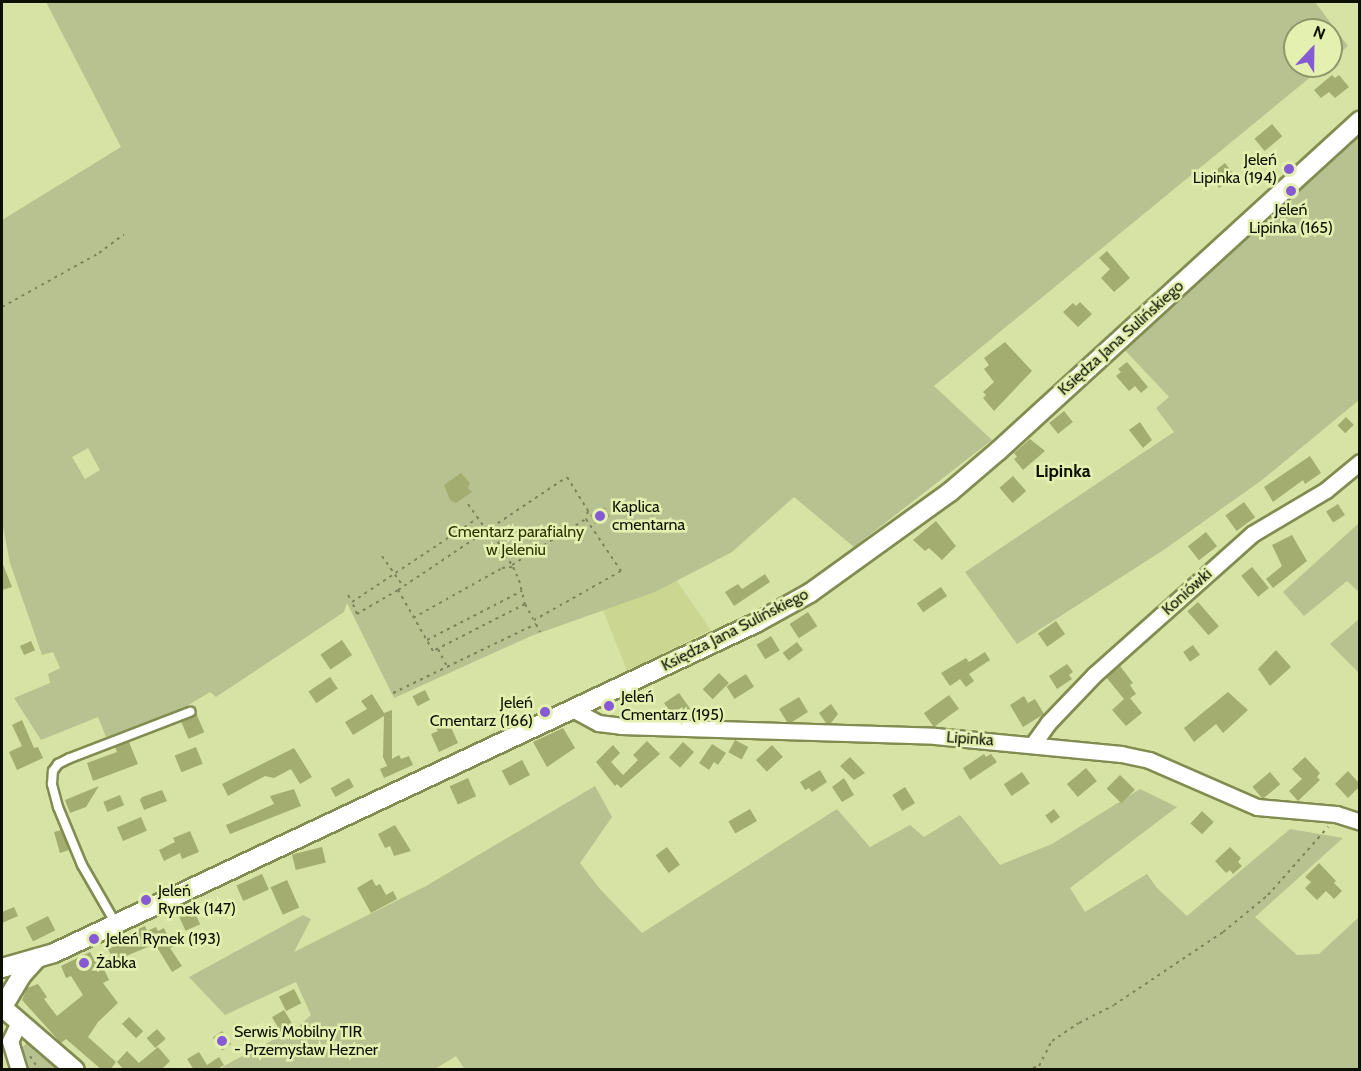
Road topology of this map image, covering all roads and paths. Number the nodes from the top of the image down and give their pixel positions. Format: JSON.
{"nodes":[{"id":1,"x":1359,"y":121,"type":"edge"},
{"id":2,"x":124,"y":234,"type":"dead end"},
{"id":3,"x":2,"y":307,"type":"edge"},
{"id":4,"x":1359,"y":462,"type":"edge"},
{"id":5,"x":468,"y":504,"type":"dead end"},
{"id":6,"x":478,"y":518,"type":"junction"},
{"id":7,"x":586,"y":519,"type":"junction"},
{"id":8,"x":490,"y":529,"type":"junction"},
{"id":9,"x":382,"y":556,"type":"dead end"},
{"id":10,"x":512,"y":566,"type":"junction"},
{"id":11,"x":394,"y":574,"type":"junction"},
{"id":12,"x":403,"y":586,"type":"junction"},
{"id":13,"x":398,"y":590,"type":"junction"},
{"id":14,"x":522,"y":591,"type":"junction"},
{"id":15,"x":348,"y":595,"type":"dead end"},
{"id":16,"x":352,"y":602,"type":"junction"},
{"id":17,"x":525,"y":604,"type":"junction"},
{"id":18,"x":413,"y":618,"type":"junction"},
{"id":19,"x":534,"y":620,"type":"junction"},
{"id":20,"x":536,"y":624,"type":"junction"},
{"id":21,"x":540,"y":632,"type":"dead end"},
{"id":22,"x":427,"y":640,"type":"junction"},
{"id":23,"x":437,"y":649,"type":"junction"},
{"id":24,"x":446,"y":665,"type":"junction"},
{"id":25,"x":393,"y":693,"type":"dead end"},
{"id":26,"x":572,"y":709,"type":"junction"},
{"id":27,"x":190,"y":712,"type":"dead end"},
{"id":28,"x":1033,"y":744,"type":"junction"},
{"id":29,"x":1335,"y":814,"type":"junction"},
{"id":30,"x":1359,"y":822,"type":"edge"},
{"id":31,"x":116,"y":924,"type":"junction"},
{"id":32,"x":38,"y":958,"type":"junction"},
{"id":33,"x":2,"y":968,"type":"edge"},
{"id":34,"x":2,"y":1008,"type":"edge"},
{"id":35,"x":19,"y":1022,"type":"junction"},
{"id":36,"x":15,"y":1055,"type":"edge"},
{"id":37,"x":19,"y":1070,"type":"edge"},
{"id":38,"x":39,"y":1070,"type":"edge"},
{"id":39,"x":75,"y":1070,"type":"edge"},
{"id":40,"x":1026,"y":1070,"type":"edge"}],
"edges":[{"from":1,"to":26,"type":"street","name":"Księdza Jana Sulińskiego"},
{"from":2,"to":3,"type":"path"},
{"from":4,"to":28,"type":"street","name":"Koniówki"},
{"from":5,"to":6,"type":"path"},
{"from":6,"to":8,"type":"path"},
{"from":6,"to":11,"type":"path"},
{"from":7,"to":8,"type":"path"},
{"from":7,"to":10,"type":"path"},
{"from":7,"to":19,"type":"path"},
{"from":8,"to":10,"type":"path"},
{"from":8,"to":12,"type":"path"},
{"from":9,"to":11,"type":"path"},
{"from":10,"to":14,"type":"path"},
{"from":10,"to":18,"type":"path"},
{"from":11,"to":12,"type":"path"},
{"from":11,"to":16,"type":"path"},
{"from":12,"to":13,"type":"path"},
{"from":13,"to":16,"type":"path"},
{"from":13,"to":18,"type":"path"},
{"from":14,"to":17,"type":"path"},
{"from":14,"to":22,"type":"path"},
{"from":15,"to":16,"type":"path"},
{"from":17,"to":19,"type":"path"},
{"from":17,"to":23,"type":"path"},
{"from":18,"to":22,"type":"path"},
{"from":19,"to":20,"type":"path"},
{"from":20,"to":21,"type":"path"},
{"from":20,"to":24,"type":"path"},
{"from":22,"to":23,"type":"path"},
{"from":23,"to":24,"type":"path"},
{"from":24,"to":25,"type":"path"},
{"from":26,"to":28,"type":"street","name":"Lipinka"},
{"from":26,"to":31,"type":"street","name":"Księdza Jana Sulińskiego"},
{"from":27,"to":31,"type":"lane"},
{"from":28,"to":29,"type":"street","name":"Lipinka"},
{"from":29,"to":30,"type":"street","name":"Lipinka"},
{"from":29,"to":40,"type":"path"},
{"from":31,"to":32,"type":"street","name":"Księdza Jana Sulińskiego"},
{"from":32,"to":33,"type":"street","name":"Księdza Jana Sulińskiego"},
{"from":32,"to":34,"type":"street"},
{"from":34,"to":35,"type":"street"},
{"from":35,"to":36,"type":"street"},
{"from":35,"to":39,"type":"street"},
{"from":36,"to":37,"type":"street"},
{"from":36,"to":38,"type":"path"}]}
